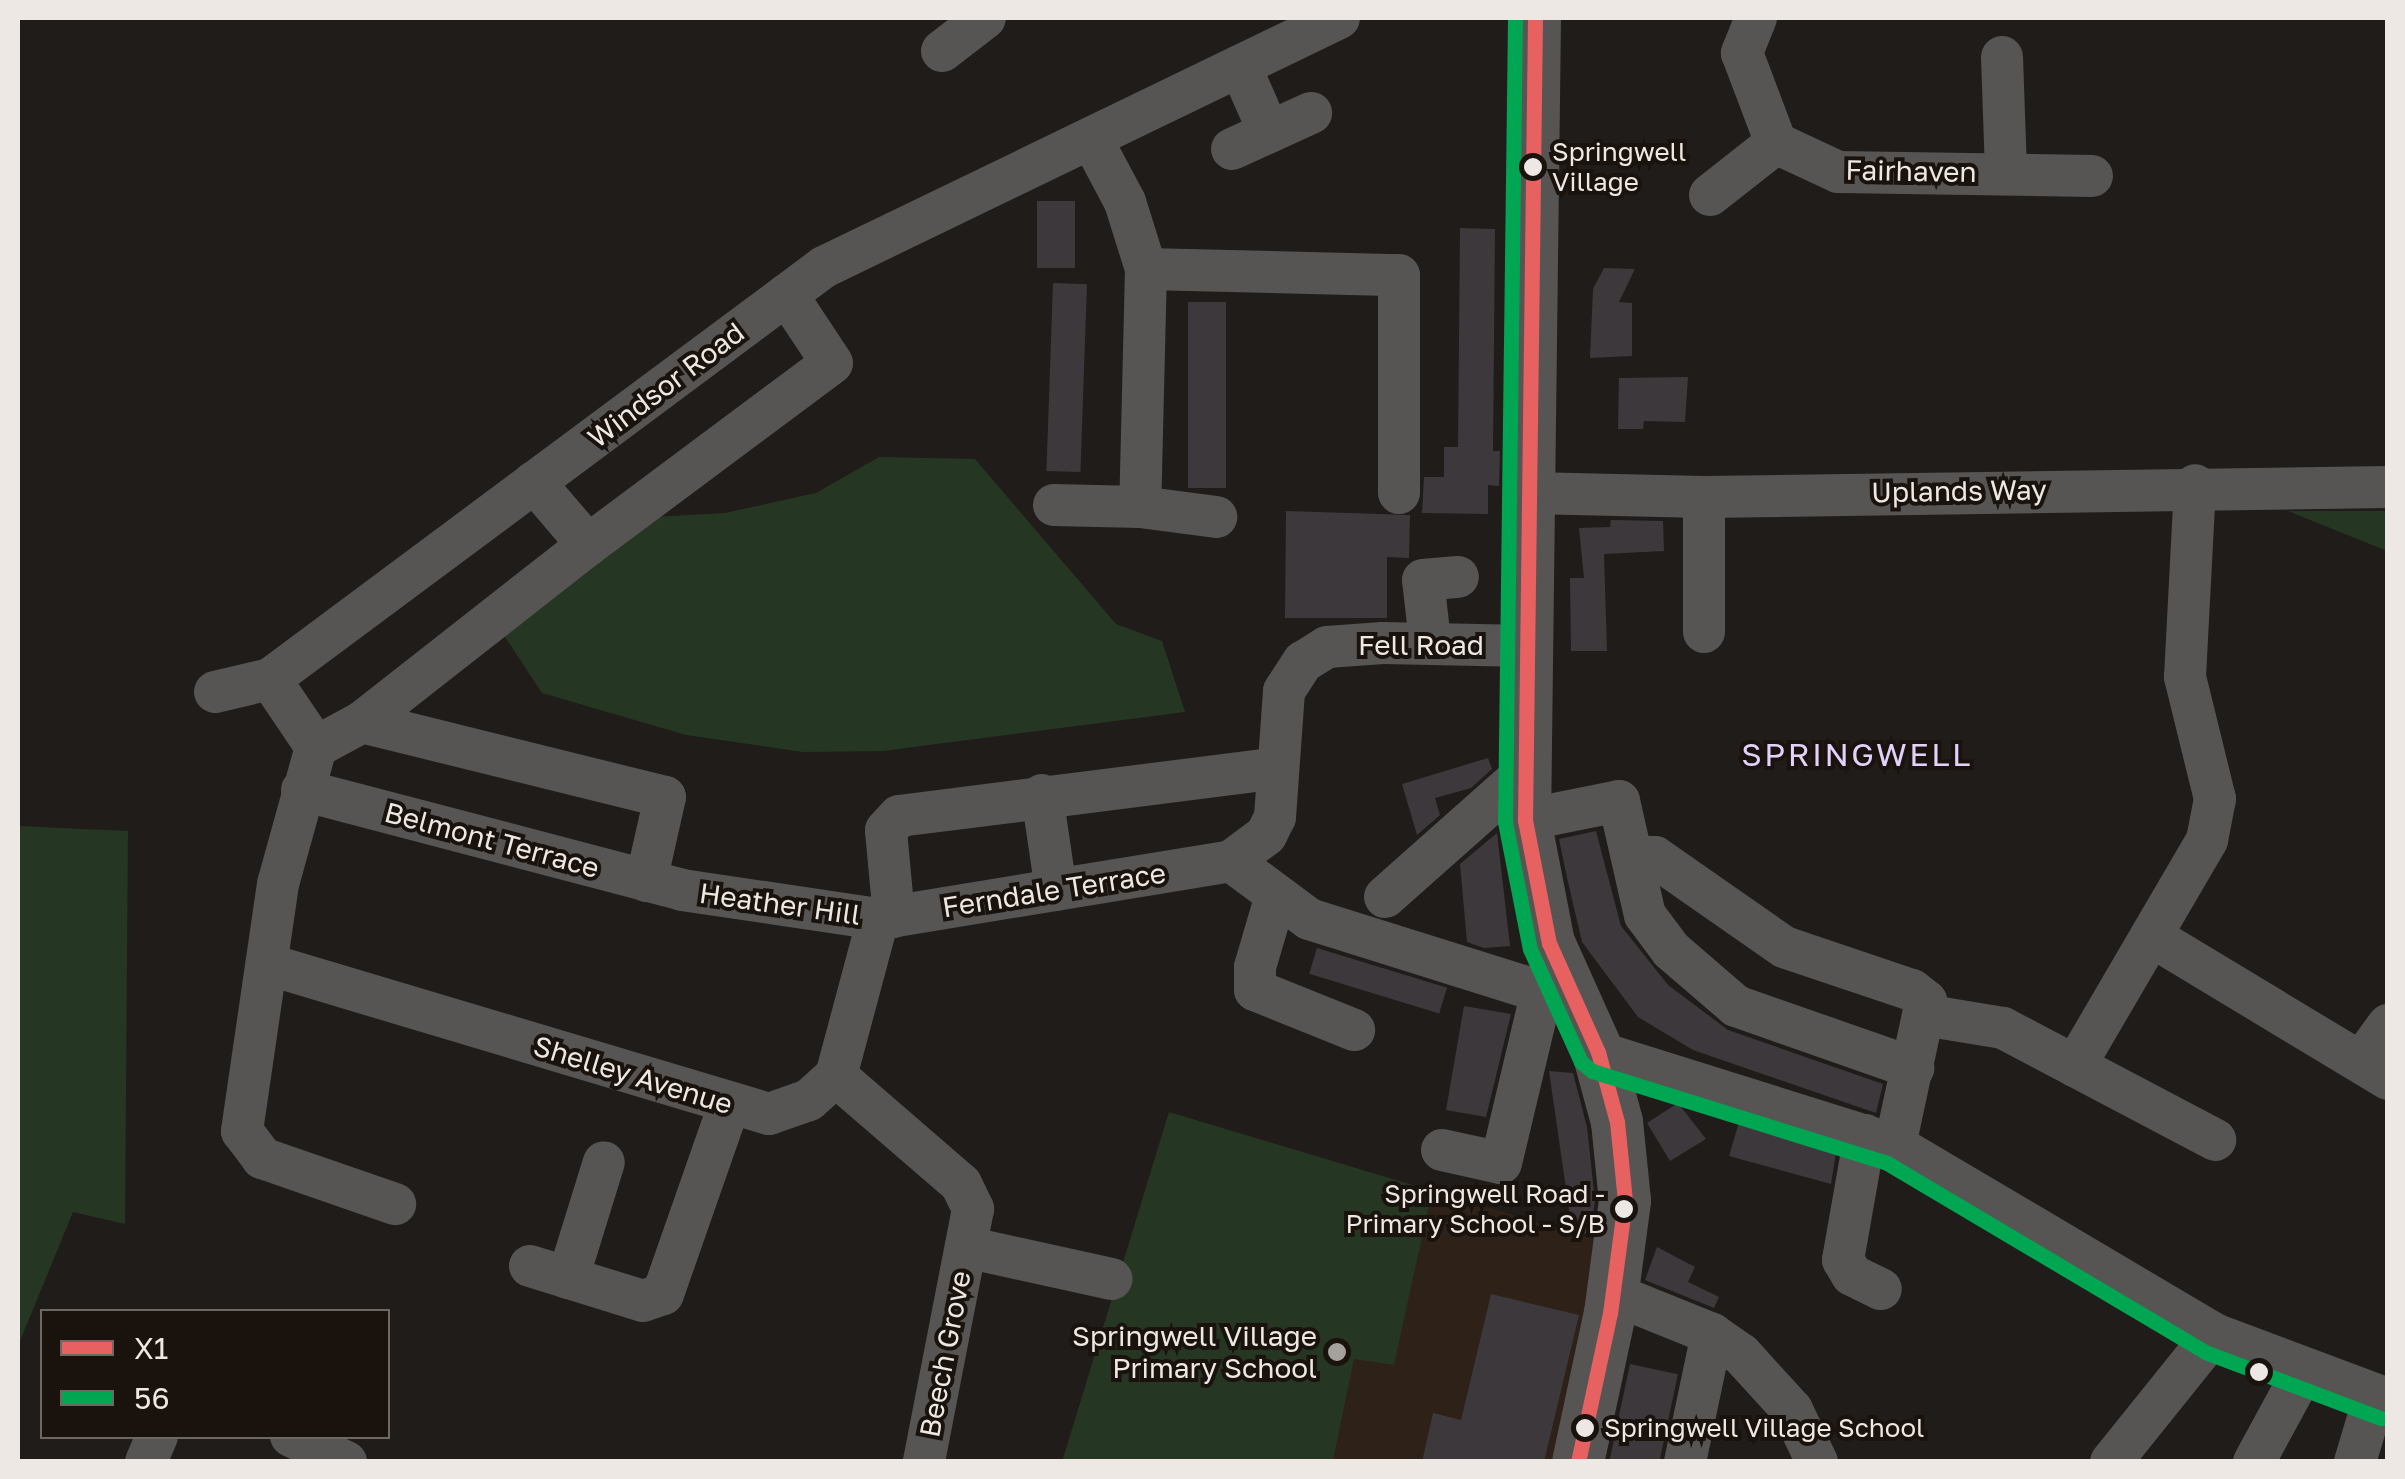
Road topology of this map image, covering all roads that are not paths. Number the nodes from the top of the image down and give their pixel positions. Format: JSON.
{"nodes":[{"id":1,"x":985,"y":18,"type":"edge"},
{"id":2,"x":1339,"y":18,"type":"edge"},
{"id":3,"x":1535,"y":18,"type":"edge"},
{"id":4,"x":1756,"y":18,"type":"edge"},
{"id":5,"x":942,"y":51,"type":"dead end"},
{"id":6,"x":2002,"y":56,"type":"dead end"},
{"id":7,"x":1240,"y":66,"type":"junction"},
{"id":8,"x":1311,"y":113,"type":"dead end"},
{"id":9,"x":1090,"y":138,"type":"junction"},
{"id":10,"x":1776,"y":143,"type":"junction"},
{"id":11,"x":2006,"y":172,"type":"junction"},
{"id":12,"x":2092,"y":176,"type":"dead end"},
{"id":13,"x":1710,"y":195,"type":"dead end"},
{"id":14,"x":1146,"y":270,"type":"junction"},
{"id":15,"x":787,"y":294,"type":"junction"},
{"id":16,"x":534,"y":482,"type":"junction"},
{"id":17,"x":2195,"y":485,"type":"junction"},
{"id":18,"x":2388,"y":487,"type":"edge"},
{"id":19,"x":1398,"y":493,"type":"dead end"},
{"id":20,"x":1530,"y":494,"type":"junction"},
{"id":21,"x":1704,"y":497,"type":"junction"},
{"id":22,"x":1054,"y":505,"type":"dead end"},
{"id":23,"x":1140,"y":507,"type":"junction"},
{"id":24,"x":1216,"y":517,"type":"dead end"},
{"id":25,"x":588,"y":545,"type":"junction"},
{"id":26,"x":1458,"y":577,"type":"dead end"},
{"id":27,"x":1704,"y":632,"type":"dead end"},
{"id":28,"x":1430,"y":641,"type":"junction"},
{"id":29,"x":1528,"y":646,"type":"junction"},
{"id":30,"x":270,"y":679,"type":"junction"},
{"id":31,"x":215,"y":692,"type":"dead end"},
{"id":32,"x":362,"y":722,"type":"junction"},
{"id":33,"x":316,"y":746,"type":"junction"},
{"id":34,"x":1278,"y":768,"type":"junction"},
{"id":35,"x":302,"y":790,"type":"junction"},
{"id":36,"x":1042,"y":795,"type":"junction"},
{"id":37,"x":1525,"y":796,"type":"junction"},
{"id":38,"x":1635,"y":858,"type":"junction"},
{"id":39,"x":1231,"y":861,"type":"junction"},
{"id":40,"x":664,"y":885,"type":"junction"},
{"id":41,"x":1056,"y":890,"type":"junction"},
{"id":42,"x":1385,"y":897,"type":"dead end"},
{"id":43,"x":1275,"y":899,"type":"junction"},
{"id":44,"x":886,"y":918,"type":"junction"},
{"id":45,"x":2151,"y":936,"type":"junction"},
{"id":46,"x":267,"y":964,"type":"junction"},
{"id":47,"x":1559,"y":999,"type":"junction"},
{"id":48,"x":1942,"y":1018,"type":"dead end"},
{"id":49,"x":2388,"y":1025,"type":"edge"},
{"id":50,"x":1354,"y":1030,"type":"dead end"},
{"id":51,"x":1598,"y":1052,"type":"junction"},
{"id":52,"x":2074,"y":1066,"type":"junction"},
{"id":53,"x":1913,"y":1068,"type":"junction"},
{"id":54,"x":2374,"y":1071,"type":"edge"},
{"id":55,"x":836,"y":1076,"type":"junction"},
{"id":56,"x":730,"y":1106,"type":"junction"},
{"id":57,"x":1880,"y":1140,"type":"junction"},
{"id":58,"x":2215,"y":1140,"type":"dead end"},
{"id":59,"x":1442,"y":1150,"type":"dead end"},
{"id":60,"x":604,"y":1162,"type":"dead end"},
{"id":61,"x":395,"y":1204,"type":"dead end"},
{"id":62,"x":966,"y":1247,"type":"junction"},
{"id":63,"x":1112,"y":1279,"type":"dead end"},
{"id":64,"x":1881,"y":1289,"type":"dead end"},
{"id":65,"x":1612,"y":1294,"type":"junction"},
{"id":66,"x":1712,"y":1334,"type":"junction"},
{"id":67,"x":2214,"y":1334,"type":"junction"},
{"id":68,"x":2304,"y":1370,"type":"junction"},
{"id":69,"x":2381,"y":1397,"type":"edge"},
{"id":70,"x":157,"y":1439,"type":"edge"},
{"id":71,"x":297,"y":1439,"type":"edge"},
{"id":72,"x":146,"y":1462,"type":"edge"},
{"id":73,"x":346,"y":1462,"type":"edge"},
{"id":74,"x":924,"y":1462,"type":"edge"},
{"id":75,"x":1578,"y":1462,"type":"edge"},
{"id":76,"x":1685,"y":1462,"type":"edge"},
{"id":77,"x":1817,"y":1462,"type":"edge"},
{"id":78,"x":2111,"y":1462,"type":"edge"},
{"id":79,"x":2254,"y":1462,"type":"edge"},
{"id":80,"x":2355,"y":1462,"type":"edge"}],
"edges":[{"from":1,"to":5,"type":"street"},
{"from":2,"to":7,"type":"street","name":"Windsor Road"},
{"from":3,"to":20,"type":"main road"},
{"from":4,"to":10,"type":"street"},
{"from":6,"to":11,"type":"street","name":"Fairhaven"},
{"from":7,"to":8,"type":"street"},
{"from":7,"to":9,"type":"street","name":"Windsor Road"},
{"from":9,"to":14,"type":"street"},
{"from":9,"to":15,"type":"street","name":"Windsor Road"},
{"from":10,"to":11,"type":"street","name":"Fairhaven"},
{"from":10,"to":13,"type":"street"},
{"from":11,"to":12,"type":"street","name":"Fairhaven"},
{"from":14,"to":19,"type":"street"},
{"from":14,"to":23,"type":"street"},
{"from":15,"to":16,"type":"street","name":"Windsor Road"},
{"from":15,"to":25,"type":"street"},
{"from":16,"to":25,"type":"street"},
{"from":16,"to":30,"type":"street","name":"Windsor Road"},
{"from":17,"to":18,"type":"street","name":"Uplands Way"},
{"from":17,"to":21,"type":"street","name":"Uplands Way"},
{"from":17,"to":45,"type":"street"},
{"from":20,"to":21,"type":"street","name":"Uplands Way"},
{"from":20,"to":29,"type":"main road"},
{"from":21,"to":27,"type":"street"},
{"from":22,"to":23,"type":"street"},
{"from":23,"to":24,"type":"street"},
{"from":25,"to":32,"type":"street"},
{"from":26,"to":28,"type":"street"},
{"from":28,"to":29,"type":"street","name":"Fell Road"},
{"from":28,"to":34,"type":"street","name":"Fell Road"},
{"from":29,"to":37,"type":"main road"},
{"from":30,"to":31,"type":"street","name":"Windsor Road"},
{"from":30,"to":33,"type":"street"},
{"from":32,"to":33,"type":"street"},
{"from":32,"to":40,"type":"street"},
{"from":33,"to":35,"type":"street"},
{"from":34,"to":36,"type":"street"},
{"from":34,"to":39,"type":"street","name":"Fell Road"},
{"from":35,"to":40,"type":"street","name":"Belmont Terrace"},
{"from":35,"to":46,"type":"street"},
{"from":36,"to":41,"type":"street"},
{"from":36,"to":44,"type":"street"},
{"from":37,"to":38,"type":"street"},
{"from":37,"to":42,"type":"street"},
{"from":37,"to":47,"type":"main road"},
{"from":38,"to":53,"type":"street"},
{"from":38,"to":53,"type":"street"},
{"from":39,"to":41,"type":"street","name":"Ferndale Terrace"},
{"from":39,"to":43,"type":"street"},
{"from":40,"to":44,"type":"street","name":"Heather Hill"},
{"from":41,"to":44,"type":"street","name":"Ferndale Terrace"},
{"from":43,"to":47,"type":"street"},
{"from":43,"to":50,"type":"street"},
{"from":44,"to":55,"type":"street"},
{"from":45,"to":52,"type":"street"},
{"from":45,"to":54,"type":"street"},
{"from":46,"to":56,"type":"street","name":"Shelley Avenue"},
{"from":46,"to":61,"type":"street"},
{"from":47,"to":51,"type":"main road"},
{"from":47,"to":59,"type":"street"},
{"from":48,"to":52,"type":"street"},
{"from":49,"to":54,"type":"street"},
{"from":51,"to":57,"type":"street"},
{"from":51,"to":65,"type":"main road"},
{"from":52,"to":58,"type":"street"},
{"from":53,"to":57,"type":"street"},
{"from":55,"to":56,"type":"street","name":"Shelley Avenue"},
{"from":55,"to":62,"type":"street","name":"Beech Grove"},
{"from":56,"to":60,"type":"street"},
{"from":57,"to":64,"type":"street"},
{"from":57,"to":67,"type":"street"},
{"from":62,"to":63,"type":"street","name":"Beech Grove"},
{"from":62,"to":74,"type":"street","name":"Beech Grove"},
{"from":65,"to":66,"type":"street"},
{"from":65,"to":75,"type":"main road"},
{"from":66,"to":76,"type":"street"},
{"from":66,"to":77,"type":"street"},
{"from":67,"to":68,"type":"street"},
{"from":67,"to":78,"type":"street"},
{"from":68,"to":69,"type":"street"},
{"from":68,"to":79,"type":"street"},
{"from":69,"to":80,"type":"street"},
{"from":70,"to":72,"type":"street"},
{"from":71,"to":73,"type":"street"}]}
